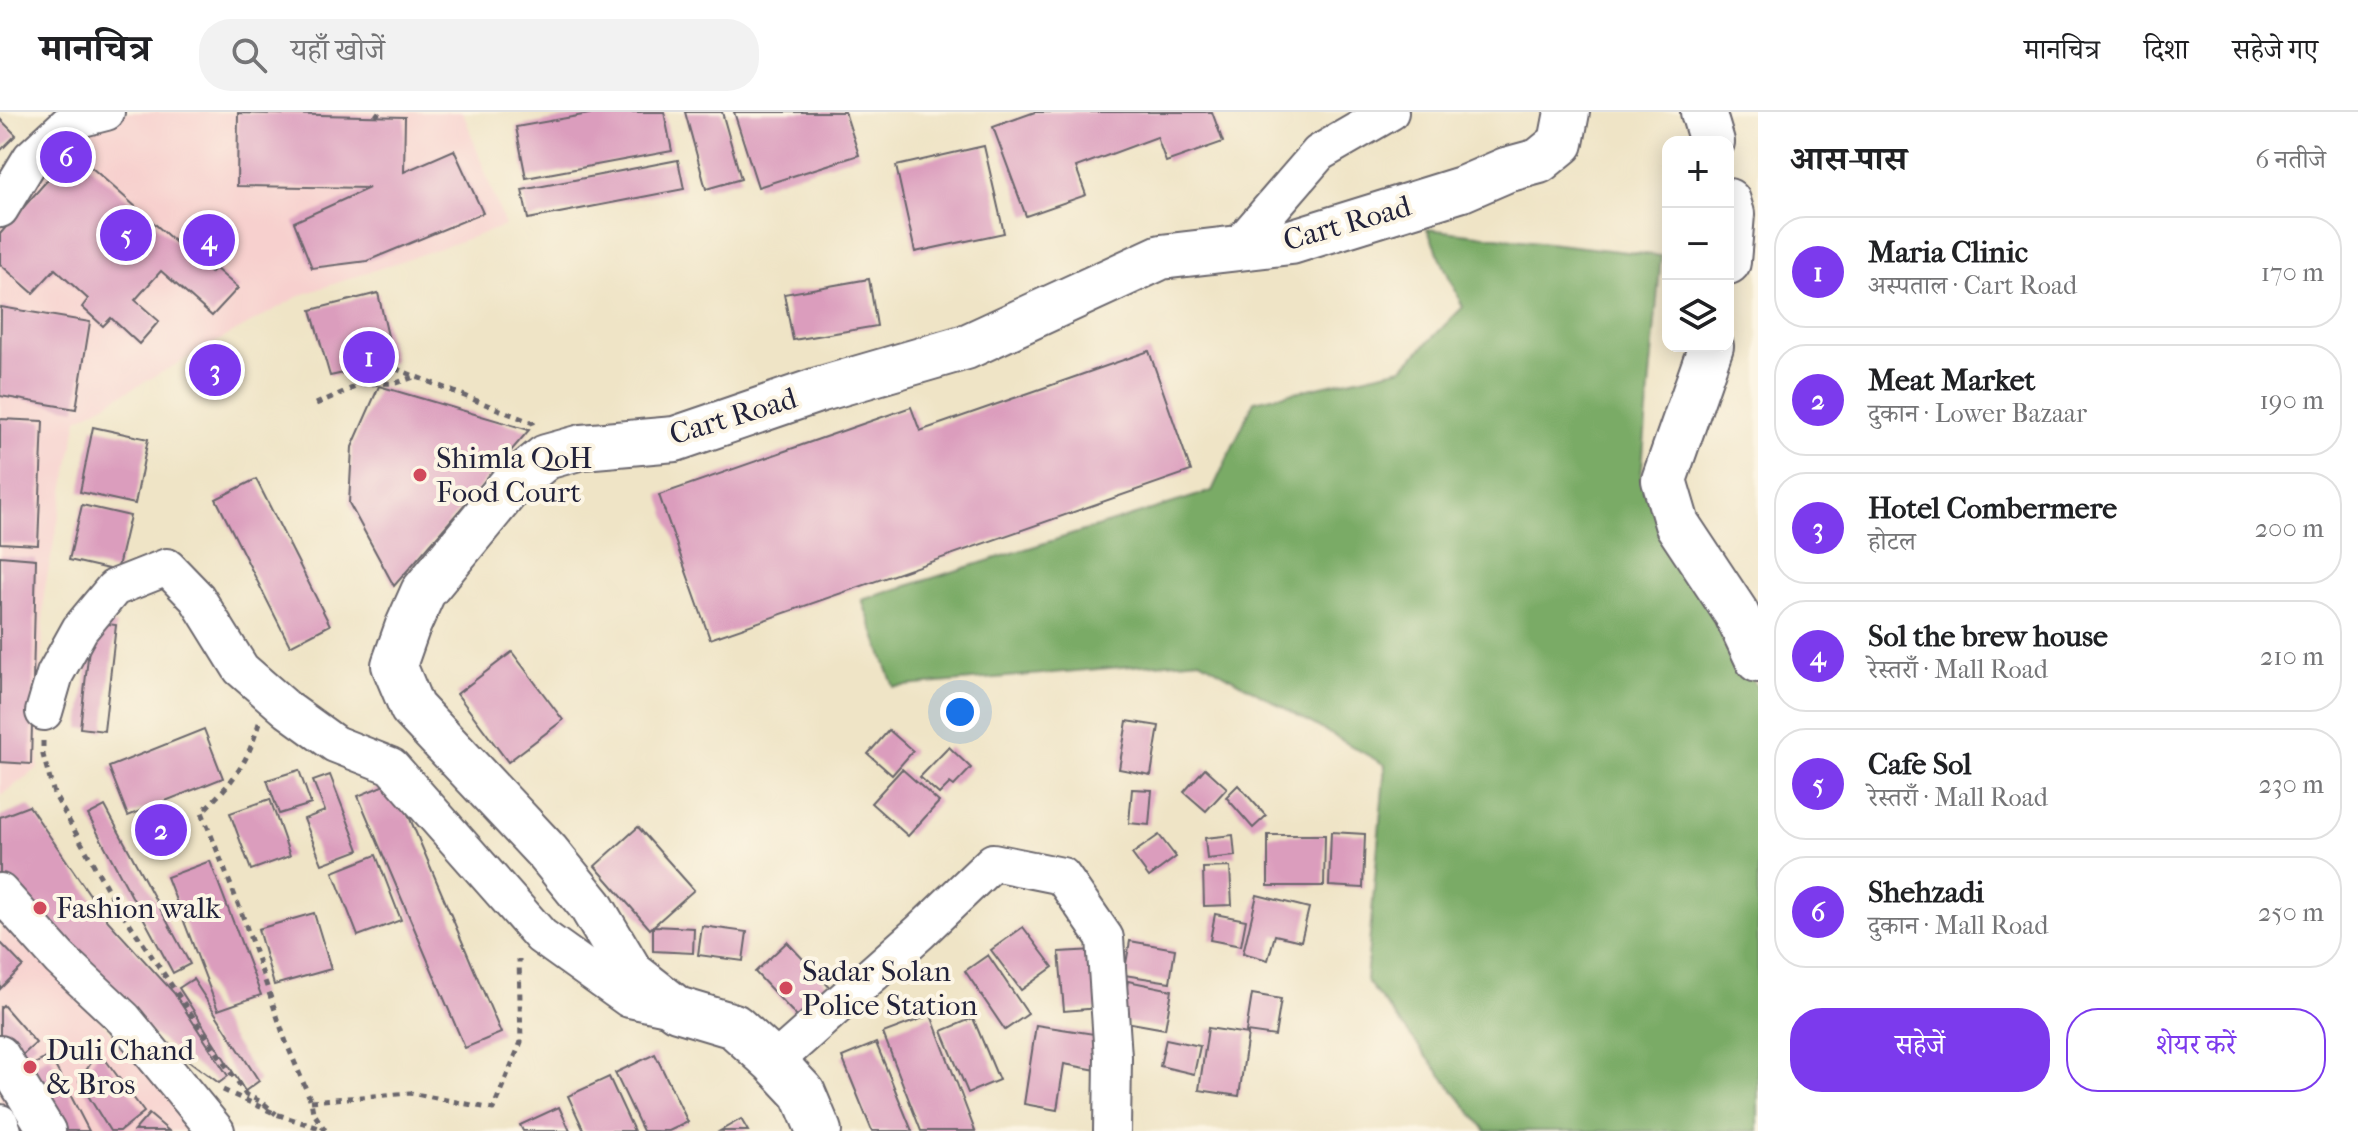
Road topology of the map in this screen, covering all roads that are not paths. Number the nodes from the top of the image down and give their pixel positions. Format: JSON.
{"nodes":[{"id":1,"x":106,"y":112,"type":"edge"},
{"id":2,"x":1390,"y":112,"type":"edge"},
{"id":3,"x":1567,"y":112,"type":"edge"},
{"id":4,"x":1703,"y":112,"type":"edge"},
{"id":5,"x":1710,"y":136,"type":"edge"},
{"id":6,"x":0,"y":209,"type":"edge"},
{"id":7,"x":1236,"y":249,"type":"junction"},
{"id":8,"x":1709,"y":352,"type":"edge"},
{"id":9,"x":1758,"y":660,"type":"edge"},
{"id":10,"x":44,"y":712,"type":"road end"},
{"id":11,"x":0,"y":892,"type":"edge"},
{"id":12,"x":677,"y":1009,"type":"junction"},
{"id":13,"x":0,"y":1054,"type":"edge"},
{"id":14,"x":774,"y":1062,"type":"junction"},
{"id":15,"x":0,"y":1123,"type":"edge"},
{"id":16,"x":3,"y":1131,"type":"edge"},
{"id":17,"x":47,"y":1131,"type":"edge"},
{"id":18,"x":216,"y":1131,"type":"edge"},
{"id":19,"x":819,"y":1131,"type":"edge"},
{"id":20,"x":1112,"y":1131,"type":"edge"}],
"edges":[{"from":1,"to":6,"type":"street"},
{"from":2,"to":7,"type":"street"},
{"from":3,"to":7,"type":"main road","name":"Cart Road"},
{"from":4,"to":5,"type":"main road"},
{"from":7,"to":12,"type":"main road","name":"Cart Road"},
{"from":8,"to":9,"type":"main road"},
{"from":10,"to":12,"type":"street"},
{"from":11,"to":18,"type":"street"},
{"from":12,"to":14,"type":"main road","name":"Cart Road"},
{"from":13,"to":17,"type":"street"},
{"from":14,"to":19,"type":"main road","name":"Cart Road"},
{"from":14,"to":20,"type":"street"},
{"from":15,"to":16,"type":"street"}]}
